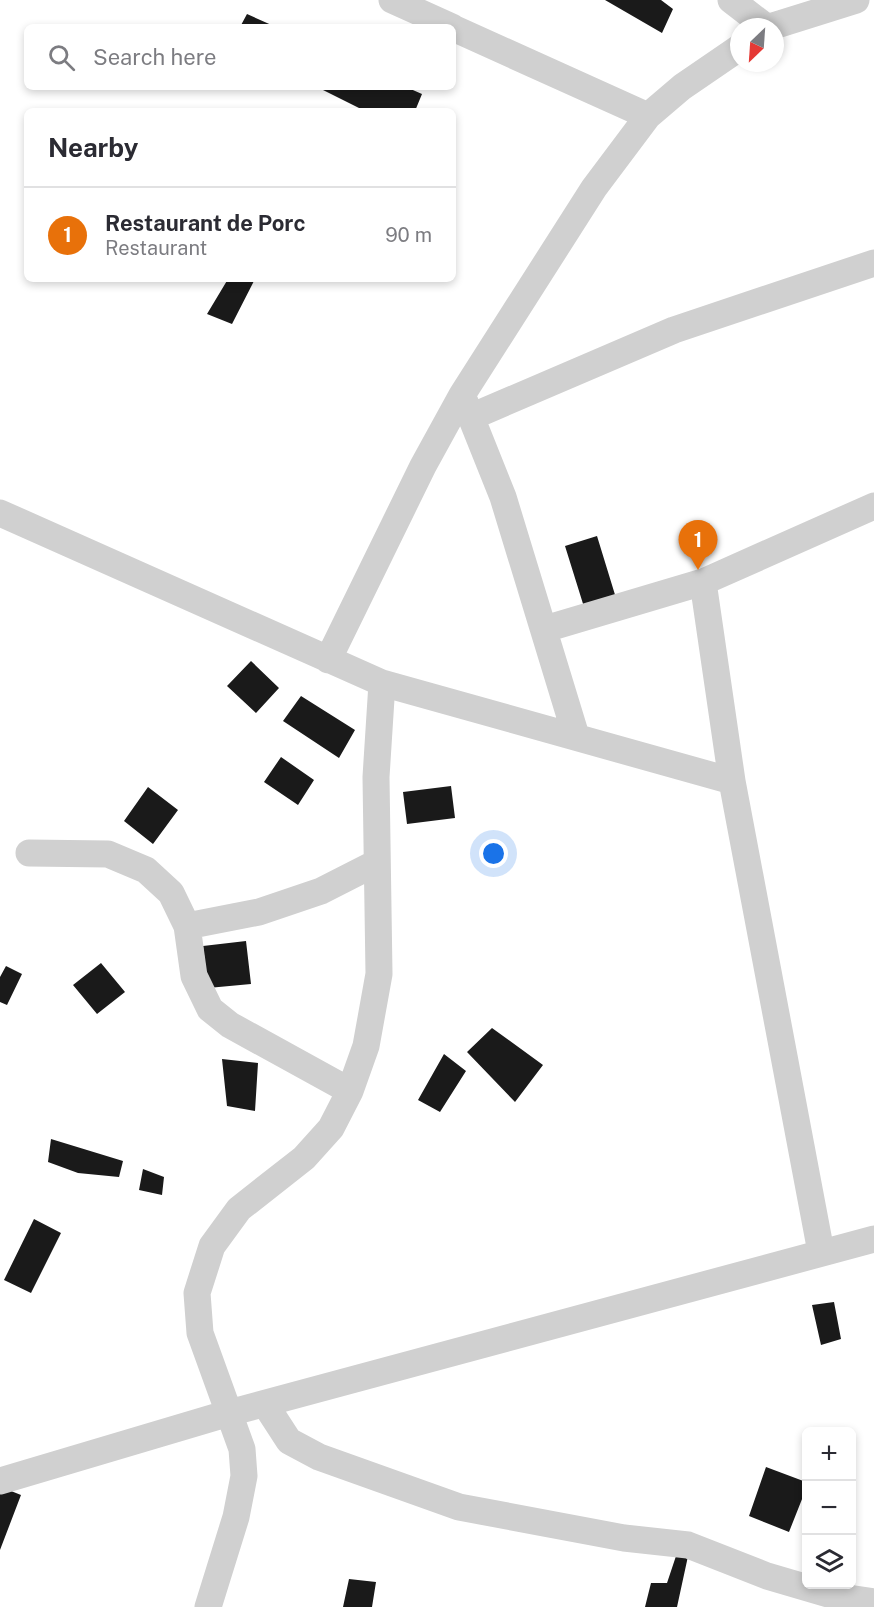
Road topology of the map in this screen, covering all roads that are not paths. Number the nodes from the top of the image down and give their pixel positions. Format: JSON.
{"nodes":[{"id":1,"x":392,"y":0,"type":"edge"},
{"id":2,"x":731,"y":0,"type":"edge"},
{"id":3,"x":856,"y":0,"type":"edge"},
{"id":4,"x":756,"y":18,"type":"edge"},
{"id":5,"x":784,"y":22,"type":"edge"},
{"id":6,"x":445,"y":24,"type":"edge"},
{"id":7,"x":456,"y":29,"type":"edge"},
{"id":8,"x":730,"y":54,"type":"edge"},
{"id":9,"x":648,"y":116,"type":"junction"},
{"id":10,"x":874,"y":263,"type":"edge"},
{"id":11,"x":467,"y":406,"type":"junction"},
{"id":12,"x":874,"y":506,"type":"edge"},
{"id":13,"x":0,"y":513,"type":"edge"},
{"id":14,"x":703,"y":582,"type":"junction"},
{"id":15,"x":545,"y":629,"type":"junction"},
{"id":16,"x":328,"y":660,"type":"junction"},
{"id":17,"x":382,"y":683,"type":"junction"},
{"id":18,"x":576,"y":736,"type":"junction"},
{"id":19,"x":732,"y":781,"type":"junction"},
{"id":20,"x":29,"y":853,"type":"dead end"},
{"id":21,"x":376,"y":863,"type":"junction"},
{"id":22,"x":187,"y":926,"type":"junction"},
{"id":23,"x":350,"y":1091,"type":"junction"},
{"id":24,"x":874,"y":1239,"type":"edge"},
{"id":25,"x":821,"y":1252,"type":"junction"},
{"id":26,"x":265,"y":1404,"type":"junction"},
{"id":27,"x":229,"y":1413,"type":"junction"},
{"id":28,"x":0,"y":1481,"type":"edge"},
{"id":29,"x":874,"y":1602,"type":"edge"},
{"id":30,"x":208,"y":1607,"type":"edge"}],
"edges":[{"from":1,"to":6,"type":"street"},
{"from":2,"to":4,"type":"street"},
{"from":3,"to":5,"type":"street"},
{"from":7,"to":9,"type":"street"},
{"from":8,"to":9,"type":"street"},
{"from":9,"to":11,"type":"street"},
{"from":10,"to":11,"type":"street"},
{"from":11,"to":15,"type":"street"},
{"from":11,"to":16,"type":"street"},
{"from":12,"to":14,"type":"street"},
{"from":13,"to":16,"type":"street"},
{"from":14,"to":15,"type":"street"},
{"from":14,"to":19,"type":"street"},
{"from":15,"to":18,"type":"street"},
{"from":16,"to":17,"type":"street"},
{"from":17,"to":18,"type":"street"},
{"from":17,"to":21,"type":"street"},
{"from":18,"to":19,"type":"street"},
{"from":19,"to":25,"type":"street"},
{"from":20,"to":22,"type":"street"},
{"from":21,"to":22,"type":"street"},
{"from":21,"to":23,"type":"street"},
{"from":22,"to":23,"type":"street"},
{"from":23,"to":27,"type":"street"},
{"from":24,"to":25,"type":"street"},
{"from":25,"to":26,"type":"street"},
{"from":26,"to":27,"type":"street"},
{"from":26,"to":29,"type":"street"},
{"from":27,"to":28,"type":"street"},
{"from":27,"to":30,"type":"street"}]}
